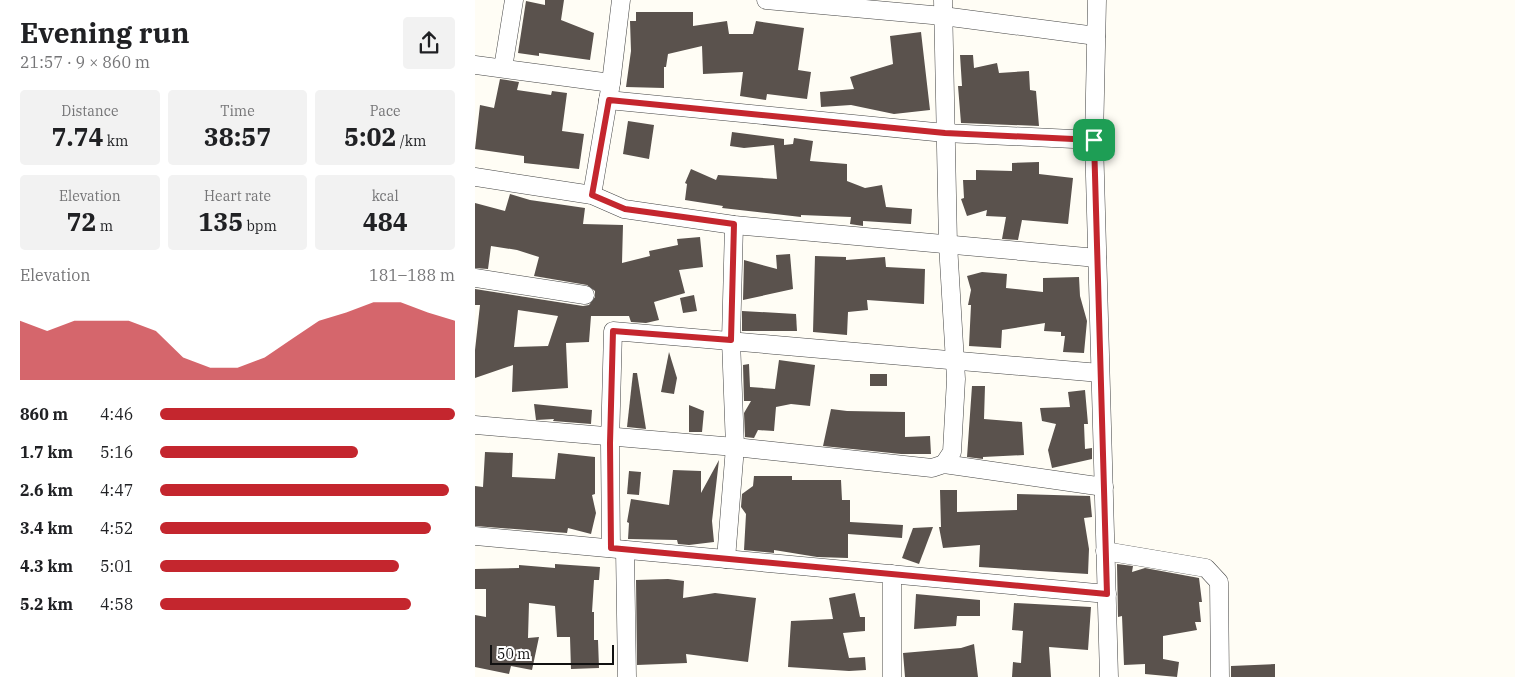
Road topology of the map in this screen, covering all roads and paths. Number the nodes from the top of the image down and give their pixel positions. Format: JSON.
{"nodes":[{"id":1,"x":514,"y":0,"type":"edge"},
{"id":2,"x":621,"y":0,"type":"edge"},
{"id":3,"x":766,"y":0,"type":"edge"},
{"id":4,"x":1097,"y":0,"type":"edge"},
{"id":5,"x":943,"y":8,"type":"edge"},
{"id":6,"x":1097,"y":36,"type":"junction"},
{"id":7,"x":475,"y":64,"type":"edge"},
{"id":8,"x":503,"y":68,"type":"junction"},
{"id":9,"x":610,"y":91,"type":"junction"},
{"id":10,"x":945,"y":133,"type":"junction"},
{"id":11,"x":1094,"y":140,"type":"junction"},
{"id":12,"x":475,"y":177,"type":"edge"},
{"id":13,"x":592,"y":195,"type":"junction"},
{"id":14,"x":734,"y":224,"type":"junction"},
{"id":15,"x":948,"y":244,"type":"junction"},
{"id":16,"x":1097,"y":258,"type":"junction"},
{"id":17,"x":475,"y":278,"type":"edge"},
{"id":18,"x":585,"y":295,"type":"dead end"},
{"id":19,"x":731,"y":340,"type":"junction"},
{"id":20,"x":954,"y":358,"type":"junction"},
{"id":21,"x":1101,"y":372,"type":"junction"},
{"id":22,"x":475,"y":425,"type":"edge"},
{"id":23,"x":610,"y":436,"type":"junction"},
{"id":24,"x":735,"y":447,"type":"junction"},
{"id":25,"x":944,"y":464,"type":"junction"},
{"id":26,"x":1104,"y":487,"type":"junction"},
{"id":27,"x":475,"y":536,"type":"edge"},
{"id":28,"x":618,"y":549,"type":"junction"},
{"id":29,"x":1105,"y":551,"type":"junction"},
{"id":30,"x":726,"y":559,"type":"junction"},
{"id":31,"x":892,"y":574,"type":"junction"},
{"id":32,"x":1107,"y":594,"type":"junction"},
{"id":33,"x":627,"y":677,"type":"edge"},
{"id":34,"x":891,"y":677,"type":"edge"},
{"id":35,"x":1109,"y":677,"type":"edge"},
{"id":36,"x":1220,"y":677,"type":"edge"}],
"edges":[{"from":1,"to":8,"type":"street"},
{"from":2,"to":9,"type":"street"},
{"from":3,"to":5,"type":"street"},
{"from":4,"to":6,"type":"street"},
{"from":5,"to":6,"type":"street"},
{"from":5,"to":10,"type":"street"},
{"from":6,"to":11,"type":"street"},
{"from":7,"to":8,"type":"street"},
{"from":8,"to":9,"type":"street"},
{"from":9,"to":10,"type":"street"},
{"from":9,"to":13,"type":"street"},
{"from":10,"to":11,"type":"street"},
{"from":10,"to":15,"type":"street"},
{"from":11,"to":16,"type":"street"},
{"from":12,"to":13,"type":"street"},
{"from":13,"to":14,"type":"street"},
{"from":14,"to":15,"type":"street"},
{"from":14,"to":19,"type":"street"},
{"from":15,"to":16,"type":"street"},
{"from":15,"to":20,"type":"street"},
{"from":16,"to":21,"type":"street"},
{"from":17,"to":18,"type":"street"},
{"from":19,"to":20,"type":"street"},
{"from":19,"to":23,"type":"street"},
{"from":19,"to":24,"type":"street"},
{"from":20,"to":21,"type":"street"},
{"from":20,"to":25,"type":"street"},
{"from":21,"to":26,"type":"street"},
{"from":22,"to":23,"type":"street"},
{"from":23,"to":24,"type":"street"},
{"from":23,"to":28,"type":"street"},
{"from":24,"to":25,"type":"street"},
{"from":24,"to":30,"type":"street"},
{"from":25,"to":26,"type":"street"},
{"from":26,"to":29,"type":"street"},
{"from":27,"to":28,"type":"street"},
{"from":28,"to":30,"type":"street"},
{"from":28,"to":33,"type":"street"},
{"from":29,"to":32,"type":"street"},
{"from":29,"to":36,"type":"street"},
{"from":30,"to":31,"type":"street"},
{"from":31,"to":32,"type":"street"},
{"from":31,"to":34,"type":"street"},
{"from":32,"to":35,"type":"street"}]}
